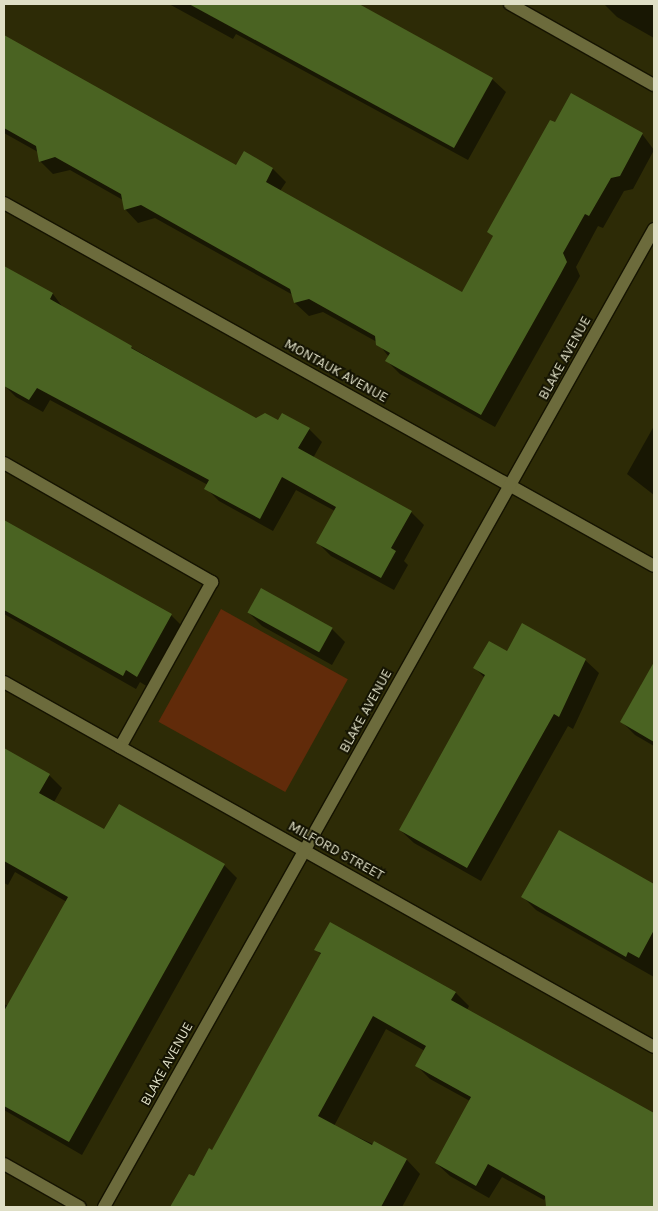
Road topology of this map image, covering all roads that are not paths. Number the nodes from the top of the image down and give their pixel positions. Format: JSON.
{"nodes":[{"id":1,"x":510,"y":4,"type":"edge"},
{"id":2,"x":654,"y":85,"type":"edge"},
{"id":3,"x":4,"y":203,"type":"edge"},
{"id":4,"x":654,"y":229,"type":"edge"},
{"id":5,"x":4,"y":463,"type":"edge"},
{"id":6,"x":510,"y":485,"type":"junction"},
{"id":7,"x":654,"y":566,"type":"edge"},
{"id":8,"x":4,"y":682,"type":"edge"},
{"id":9,"x":120,"y":747,"type":"junction"},
{"id":10,"x":304,"y":850,"type":"junction"},
{"id":11,"x":654,"y":1047,"type":"edge"},
{"id":12,"x":4,"y":1164,"type":"edge"},
{"id":13,"x":80,"y":1207,"type":"edge"},
{"id":14,"x":104,"y":1207,"type":"edge"}],
"edges":[{"from":1,"to":2,"type":"street"},
{"from":3,"to":6,"type":"street","name":"MONTAUK AVENUE"},
{"from":4,"to":6,"type":"street","name":"BLAKE AVENUE"},
{"from":5,"to":9,"type":"street"},
{"from":6,"to":7,"type":"street","name":"MONTAUK AVENUE"},
{"from":6,"to":10,"type":"street","name":"BLAKE AVENUE"},
{"from":8,"to":9,"type":"street","name":"MILFORD STREET"},
{"from":9,"to":10,"type":"street","name":"MILFORD STREET"},
{"from":10,"to":11,"type":"street","name":"MILFORD STREET"},
{"from":10,"to":14,"type":"street","name":"BLAKE AVENUE"},
{"from":12,"to":13,"type":"street"}]}
